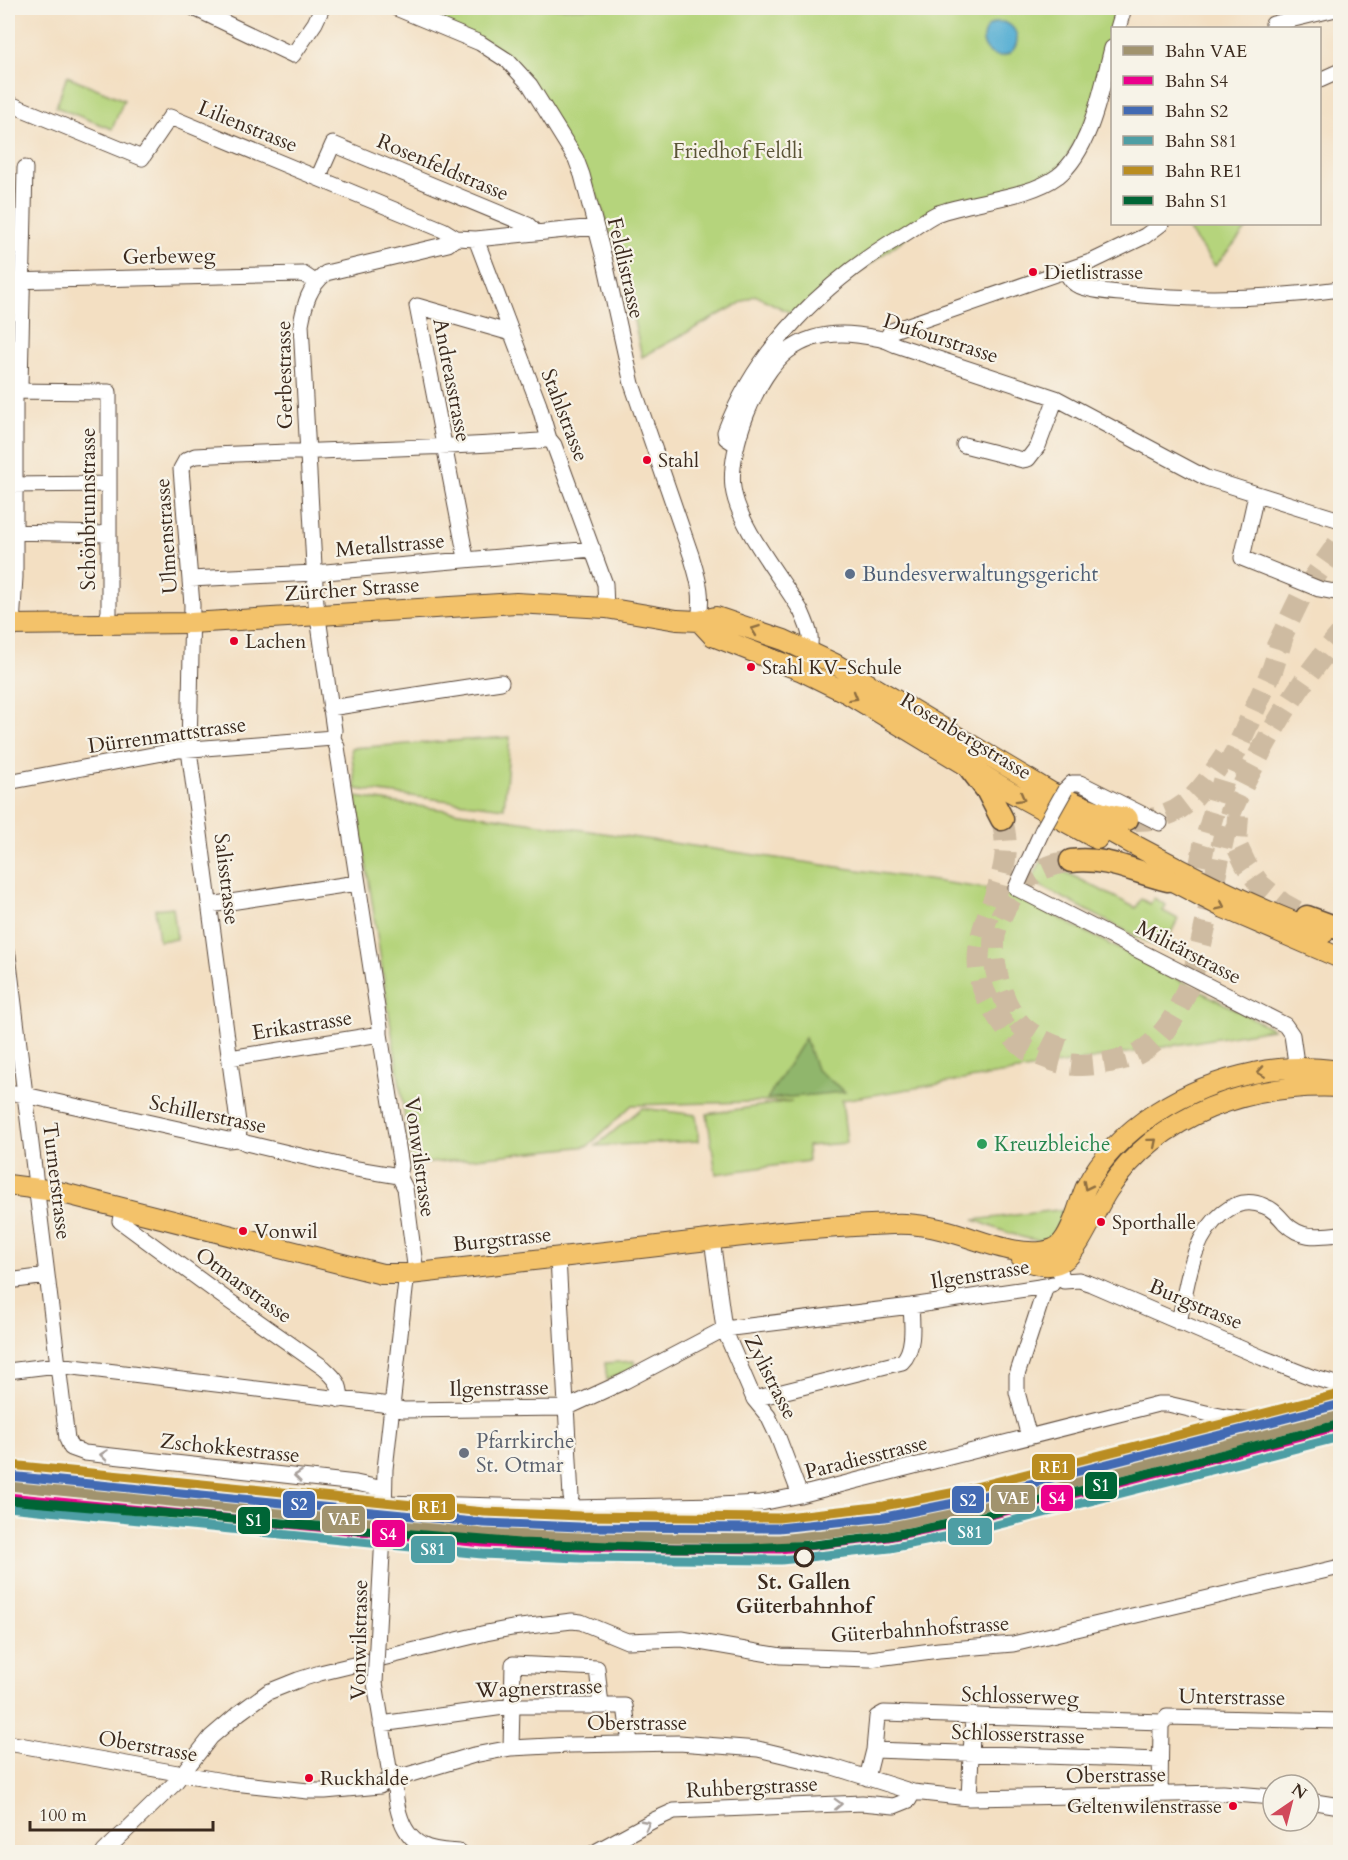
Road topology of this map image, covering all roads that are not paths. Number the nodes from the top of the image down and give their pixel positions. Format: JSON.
{"nodes":[{"id":1,"x":194,"y":8,"type":"edge"},
{"id":2,"x":322,"y":8,"type":"edge"},
{"id":3,"x":396,"y":8,"type":"edge"},
{"id":4,"x":1341,"y":8,"type":"edge"},
{"id":5,"x":1273,"y":24,"type":"dead end"},
{"id":6,"x":1111,"y":55,"type":"edge"},
{"id":7,"x":1341,"y":71,"type":"edge"},
{"id":8,"x":1321,"y":80,"type":"edge"},
{"id":9,"x":8,"y":103,"type":"edge"},
{"id":10,"x":25,"y":168,"type":"dead end"},
{"id":11,"x":318,"y":178,"type":"junction"},
{"id":12,"x":1160,"y":225,"type":"edge"},
{"id":13,"x":595,"y":227,"type":"junction"},
{"id":14,"x":535,"y":232,"type":"junction"},
{"id":15,"x":456,"y":238,"type":"junction"},
{"id":16,"x":476,"y":239,"type":"junction"},
{"id":17,"x":1065,"y":270,"type":"junction"},
{"id":18,"x":15,"y":281,"type":"edge"},
{"id":19,"x":315,"y":282,"type":"junction"},
{"id":20,"x":1341,"y":289,"type":"edge"},
{"id":21,"x":511,"y":333,"type":"junction"},
{"id":22,"x":886,"y":339,"type":"junction"},
{"id":23,"x":11,"y":392,"type":"edge"},
{"id":24,"x":1056,"y":398,"type":"junction"},
{"id":25,"x":549,"y":439,"type":"junction"},
{"id":26,"x":737,"y":445,"type":"junction"},
{"id":27,"x":964,"y":445,"type":"dead end"},
{"id":28,"x":444,"y":448,"type":"junction"},
{"id":29,"x":307,"y":450,"type":"junction"},
{"id":30,"x":109,"y":484,"type":"junction"},
{"id":31,"x":11,"y":485,"type":"edge"},
{"id":32,"x":1256,"y":495,"type":"junction"},
{"id":33,"x":1341,"y":520,"type":"edge"},
{"id":34,"x":11,"y":532,"type":"edge"},
{"id":35,"x":109,"y":534,"type":"junction"},
{"id":36,"x":593,"y":549,"type":"junction"},
{"id":37,"x":466,"y":558,"type":"junction"},
{"id":38,"x":314,"y":573,"type":"junction"},
{"id":39,"x":11,"y":577,"type":"edge"},
{"id":40,"x":190,"y":579,"type":"junction"},
{"id":41,"x":1341,"y":593,"type":"edge"},
{"id":42,"x":606,"y":608,"type":"junction"},
{"id":43,"x":317,"y":616,"type":"junction"},
{"id":44,"x":699,"y":621,"type":"junction"},
{"id":45,"x":191,"y":623,"type":"junction"},
{"id":46,"x":10,"y":625,"type":"edge"},
{"id":47,"x":105,"y":626,"type":"junction"},
{"id":48,"x":809,"y":651,"type":"junction"},
{"id":49,"x":802,"y":671,"type":"junction"},
{"id":50,"x":501,"y":682,"type":"dead end"},
{"id":51,"x":330,"y":708,"type":"junction"},
{"id":52,"x":333,"y":738,"type":"junction"},
{"id":53,"x":189,"y":750,"type":"junction"},
{"id":54,"x":970,"y":768,"type":"junction"},
{"id":55,"x":8,"y":782,"type":"edge"},
{"id":56,"x":1064,"y":791,"type":"junction"},
{"id":57,"x":1002,"y":819,"type":"tunnel mouth"},
{"id":58,"x":1127,"y":819,"type":"tunnel mouth"},
{"id":59,"x":1160,"y":823,"type":"dead end"},
{"id":60,"x":1071,"y":861,"type":"tunnel mouth"},
{"id":61,"x":1168,"y":880,"type":"junction"},
{"id":62,"x":357,"y":883,"type":"junction"},
{"id":63,"x":210,"y":905,"type":"junction"},
{"id":64,"x":1307,"y":916,"type":"tunnel mouth"},
{"id":65,"x":1341,"y":929,"type":"edge"},
{"id":66,"x":1341,"y":939,"type":"edge"},
{"id":67,"x":8,"y":955,"type":"edge"},
{"id":68,"x":1341,"y":958,"type":"edge"},
{"id":69,"x":380,"y":1034,"type":"junction"},
{"id":70,"x":230,"y":1058,"type":"junction"},
{"id":71,"x":1341,"y":1071,"type":"edge"},
{"id":72,"x":1298,"y":1077,"type":"junction"},
{"id":73,"x":1341,"y":1087,"type":"edge"},
{"id":74,"x":8,"y":1092,"type":"edge"},
{"id":75,"x":25,"y":1095,"type":"junction"},
{"id":76,"x":238,"y":1139,"type":"junction"},
{"id":77,"x":399,"y":1176,"type":"junction"},
{"id":78,"x":8,"y":1185,"type":"edge"},
{"id":79,"x":36,"y":1187,"type":"junction"},
{"id":80,"x":123,"y":1208,"type":"junction"},
{"id":81,"x":1341,"y":1234,"type":"edge"},
{"id":82,"x":712,"y":1239,"type":"junction"},
{"id":83,"x":558,"y":1257,"type":"junction"},
{"id":84,"x":1057,"y":1265,"type":"junction"},
{"id":85,"x":410,"y":1274,"type":"junction"},
{"id":86,"x":46,"y":1276,"type":"junction"},
{"id":87,"x":8,"y":1281,"type":"edge"},
{"id":88,"x":1046,"y":1286,"type":"junction"},
{"id":89,"x":911,"y":1306,"type":"junction"},
{"id":90,"x":1179,"y":1323,"type":"junction"},
{"id":91,"x":724,"y":1329,"type":"junction"},
{"id":92,"x":57,"y":1365,"type":"junction"},
{"id":93,"x":8,"y":1371,"type":"edge"},
{"id":94,"x":1339,"y":1384,"type":"edge"},
{"id":95,"x":340,"y":1400,"type":"junction"},
{"id":96,"x":754,"y":1400,"type":"junction"},
{"id":97,"x":392,"y":1407,"type":"junction"},
{"id":98,"x":566,"y":1408,"type":"junction"},
{"id":99,"x":1029,"y":1437,"type":"junction"},
{"id":100,"x":71,"y":1448,"type":"joint"},
{"id":101,"x":800,"y":1495,"type":"junction"},
{"id":102,"x":571,"y":1497,"type":"dead end"},
{"id":103,"x":384,"y":1503,"type":"junction"},
{"id":104,"x":1341,"y":1567,"type":"edge"},
{"id":105,"x":511,"y":1706,"type":"junction"},
{"id":106,"x":601,"y":1706,"type":"junction"},
{"id":107,"x":973,"y":1715,"type":"junction"},
{"id":108,"x":1341,"y":1721,"type":"edge"},
{"id":109,"x":1162,"y":1722,"type":"junction"},
{"id":110,"x":381,"y":1724,"type":"junction"},
{"id":111,"x":8,"y":1743,"type":"edge"},
{"id":112,"x":630,"y":1743,"type":"junction"},
{"id":113,"x":511,"y":1748,"type":"junction"},
{"id":114,"x":874,"y":1750,"type":"junction"},
{"id":115,"x":972,"y":1753,"type":"junction"},
{"id":116,"x":1160,"y":1760,"type":"junction"},
{"id":117,"x":183,"y":1774,"type":"junction"},
{"id":118,"x":395,"y":1774,"type":"junction"},
{"id":119,"x":867,"y":1778,"type":"junction"},
{"id":120,"x":913,"y":1792,"type":"junction"},
{"id":121,"x":1160,"y":1795,"type":"junction"},
{"id":122,"x":1261,"y":1796,"type":"edge"},
{"id":123,"x":969,"y":1798,"type":"junction"},
{"id":124,"x":1321,"y":1803,"type":"edge"},
{"id":125,"x":1341,"y":1806,"type":"edge"},
{"id":126,"x":104,"y":1852,"type":"edge"},
{"id":127,"x":459,"y":1852,"type":"edge"},
{"id":128,"x":595,"y":1852,"type":"edge"}],
"edges":[{"from":1,"to":2,"type":"street"},
{"from":3,"to":13,"type":"street","name":"Feldlistrasse"},
{"from":4,"to":5,"type":"street"},
{"from":6,"to":26,"type":"street"},
{"from":7,"to":8,"type":"street"},
{"from":9,"to":11,"type":"street","name":"Lilienstrasse"},
{"from":10,"to":18,"type":"street"},
{"from":11,"to":14,"type":"street","name":"Rosenfeldstrasse"},
{"from":11,"to":15,"type":"street","name":"Lilienstrasse"},
{"from":12,"to":17,"type":"street"},
{"from":13,"to":14,"type":"street"},
{"from":13,"to":44,"type":"street","name":"Feldlistrasse"},
{"from":14,"to":16,"type":"street"},
{"from":15,"to":16,"type":"street"},
{"from":15,"to":19,"type":"street"},
{"from":16,"to":21,"type":"street","name":"Stahlstrasse"},
{"from":17,"to":20,"type":"street"},
{"from":17,"to":22,"type":"street"},
{"from":18,"to":19,"type":"street","name":"Gerbeweg"},
{"from":18,"to":23,"type":"street"},
{"from":19,"to":29,"type":"street","name":"Gerbestrasse"},
{"from":21,"to":25,"type":"street","name":"Stahlstrasse"},
{"from":21,"to":28,"type":"street","name":"Andreasstrasse"},
{"from":22,"to":24,"type":"street","name":"Dufourstrasse"},
{"from":22,"to":26,"type":"street","name":"Dufourstrasse"},
{"from":23,"to":30,"type":"street","name":"Schönbrunnstrasse"},
{"from":23,"to":31,"type":"street"},
{"from":24,"to":27,"type":"street"},
{"from":24,"to":32,"type":"street","name":"Dufourstrasse"},
{"from":25,"to":28,"type":"street"},
{"from":25,"to":36,"type":"street","name":"Stahlstrasse"},
{"from":26,"to":48,"type":"street","name":"Dufourstrasse"},
{"from":28,"to":29,"type":"street"},
{"from":28,"to":37,"type":"street","name":"Andreasstrasse"},
{"from":29,"to":38,"type":"street","name":"Gerbestrasse"},
{"from":29,"to":40,"type":"street","name":"Ulmenstrasse"},
{"from":30,"to":31,"type":"street"},
{"from":30,"to":35,"type":"street","name":"Schönbrunnstrasse"},
{"from":31,"to":34,"type":"street"},
{"from":32,"to":33,"type":"street","name":"Dufourstrasse"},
{"from":32,"to":41,"type":"street"},
{"from":34,"to":35,"type":"street"},
{"from":34,"to":39,"type":"street"},
{"from":35,"to":47,"type":"street","name":"Schönbrunnstrasse"},
{"from":36,"to":37,"type":"street","name":"Metallstrasse"},
{"from":36,"to":42,"type":"street","name":"Stahlstrasse"},
{"from":37,"to":38,"type":"street","name":"Metallstrasse"},
{"from":38,"to":40,"type":"street","name":"Metallstrasse"},
{"from":38,"to":43,"type":"street","name":"Gerbestrasse"},
{"from":39,"to":46,"type":"street"},
{"from":40,"to":45,"type":"street","name":"Ulmenstrasse"},
{"from":42,"to":43,"type":"main road","name":"Zürcher Strasse"},
{"from":42,"to":44,"type":"main road","name":"Zürcher Strasse"},
{"from":43,"to":45,"type":"main road","name":"Zürcher Strasse"},
{"from":43,"to":51,"type":"street","name":"Vonwilstrasse"},
{"from":48,"to":44,"type":"main road","name":"Rosenbergstrasse","one_way":true},
{"from":44,"to":49,"type":"main road","name":"Rosenbergstrasse"},
{"from":45,"to":47,"type":"main road","name":"Zürcher Strasse"},
{"from":45,"to":53,"type":"street","name":"Salisstrasse"},
{"from":46,"to":47,"type":"main road","name":"Zürcher Strasse"},
{"from":48,"to":49,"type":"street","name":"Dufourstrasse"},
{"from":48,"to":56,"type":"main road","name":"Rosenbergstrasse"},
{"from":49,"to":54,"type":"main road","name":"Rosenbergstrasse","one_way":true},
{"from":50,"to":51,"type":"street"},
{"from":51,"to":52,"type":"street","name":"Vonwilstrasse"},
{"from":52,"to":53,"type":"street","name":"Dürrenmattstrasse"},
{"from":52,"to":62,"type":"street","name":"Vonwilstrasse"},
{"from":53,"to":55,"type":"street","name":"Dürrenmattstrasse"},
{"from":53,"to":63,"type":"street","name":"Salisstrasse"},
{"from":54,"to":57,"type":"highway"},
{"from":54,"to":61,"type":"main road","name":"Rosenbergstrasse","one_way":true},
{"from":56,"to":58,"type":"highway"},
{"from":56,"to":59,"type":"street"},
{"from":56,"to":66,"type":"main road","name":"Rosenbergstrasse"},
{"from":56,"to":72,"type":"street","name":"Militärstrasse","bridge":true},
{"from":60,"to":61,"type":"highway"},
{"from":61,"to":68,"type":"main road","name":"Rosenbergstrasse","one_way":true},
{"from":62,"to":63,"type":"street"},
{"from":62,"to":69,"type":"street","name":"Vonwilstrasse"},
{"from":63,"to":70,"type":"street","name":"Salisstrasse"},
{"from":64,"to":65,"type":"highway"},
{"from":67,"to":75,"type":"street","name":"Turnerstrasse"},
{"from":69,"to":70,"type":"street","name":"Erikastrasse"},
{"from":69,"to":77,"type":"street","name":"Vonwilstrasse"},
{"from":70,"to":76,"type":"street","name":"Salisstrasse"},
{"from":71,"to":72,"type":"main road"},
{"from":72,"to":73,"type":"main road"},
{"from":72,"to":84,"type":"main road"},
{"from":74,"to":75,"type":"street","name":"Schillerstrasse"},
{"from":75,"to":76,"type":"street","name":"Schillerstrasse"},
{"from":75,"to":79,"type":"street","name":"Turnerstrasse"},
{"from":76,"to":77,"type":"street","name":"Schillerstrasse"},
{"from":77,"to":85,"type":"street","name":"Vonwilstrasse"},
{"from":78,"to":79,"type":"main road","name":"Burgstrasse"},
{"from":79,"to":80,"type":"main road","name":"Burgstrasse"},
{"from":79,"to":86,"type":"street","name":"Turnerstrasse"},
{"from":80,"to":85,"type":"main road","name":"Burgstrasse"},
{"from":80,"to":95,"type":"street","name":"Otmarstrasse"},
{"from":81,"to":90,"type":"street"},
{"from":82,"to":83,"type":"main road","name":"Burgstrasse"},
{"from":82,"to":84,"type":"main road","name":"Burgstrasse"},
{"from":82,"to":91,"type":"street","name":"Zylistrasse"},
{"from":83,"to":85,"type":"main road","name":"Burgstrasse"},
{"from":83,"to":98,"type":"street"},
{"from":84,"to":88,"type":"street","name":"Ilgenstrasse"},
{"from":84,"to":90,"type":"street","name":"Burgstrasse"},
{"from":85,"to":97,"type":"street","name":"Vonwilstrasse"},
{"from":86,"to":87,"type":"street"},
{"from":86,"to":92,"type":"street","name":"Turnerstrasse"},
{"from":88,"to":89,"type":"street","name":"Ilgenstrasse"},
{"from":88,"to":99,"type":"street"},
{"from":89,"to":91,"type":"street","name":"Ilgenstrasse"},
{"from":89,"to":96,"type":"street"},
{"from":90,"to":94,"type":"street","name":"Burgstrasse"},
{"from":91,"to":96,"type":"street","name":"Zylistrasse"},
{"from":91,"to":98,"type":"street","name":"Ilgenstrasse"},
{"from":92,"to":93,"type":"street","name":"Ilgenstrasse"},
{"from":92,"to":95,"type":"street","name":"Ilgenstrasse"},
{"from":92,"to":100,"type":"street","name":"Turnerstrasse"},
{"from":94,"to":99,"type":"street","name":"Paradiesstrasse"},
{"from":95,"to":97,"type":"street","name":"Ilgenstrasse"},
{"from":96,"to":101,"type":"street","name":"Zylistrasse"},
{"from":97,"to":98,"type":"street","name":"Ilgenstrasse"},
{"from":97,"to":103,"type":"street","name":"Vonwilstrasse"},
{"from":98,"to":102,"type":"street"},
{"from":99,"to":101,"type":"street","name":"Paradiesstrasse"},
{"from":103,"to":100,"type":"street","name":"Zschokkestrasse","one_way":true},
{"from":101,"to":103,"type":"street","name":"Paradiesstrasse"},
{"from":103,"to":110,"type":"street","name":"Vonwilstrasse","bridge":true},
{"from":104,"to":117,"type":"street","name":"Güterbahnhofstrasse"},
{"from":105,"to":106,"type":"street","name":"Wagnerstrasse"},
{"from":105,"to":106,"type":"street"},
{"from":105,"to":110,"type":"street","name":"Wagnerstrasse"},
{"from":105,"to":113,"type":"street"},
{"from":106,"to":112,"type":"street","name":"Wagnerstrasse"},
{"from":107,"to":109,"type":"street","name":"Schlosserweg"},
{"from":107,"to":114,"type":"street","name":"Schlosserweg"},
{"from":107,"to":115,"type":"street"},
{"from":108,"to":109,"type":"street","name":"Unterstrasse"},
{"from":109,"to":116,"type":"street","name":"Unterstrasse"},
{"from":110,"to":118,"type":"street","name":"Vonwilstrasse"},
{"from":111,"to":117,"type":"street","name":"Oberstrasse"},
{"from":112,"to":113,"type":"street","name":"Oberstrasse"},
{"from":112,"to":119,"type":"street","name":"Oberstrasse"},
{"from":113,"to":118,"type":"street","name":"Oberstrasse"},
{"from":114,"to":115,"type":"street","name":"Schlosserstrasse"},
{"from":114,"to":119,"type":"street"},
{"from":115,"to":116,"type":"street","name":"Schlosserstrasse"},
{"from":115,"to":123,"type":"street"},
{"from":116,"to":121,"type":"street","name":"Unterstrasse"},
{"from":117,"to":118,"type":"street","name":"Oberstrasse"},
{"from":117,"to":126,"type":"street","name":"Güterbahnhofstrasse"},
{"from":118,"to":127,"type":"street","name":"Vonwilstrasse"},
{"from":119,"to":120,"type":"street","name":"Oberstrasse"},
{"from":120,"to":123,"type":"street","name":"Oberstrasse"},
{"from":128,"to":120,"type":"street","name":"Ruhbergstrasse","one_way":true},
{"from":121,"to":122,"type":"street","name":"Oberstrasse"},
{"from":121,"to":123,"type":"street","name":"Oberstrasse"},
{"from":124,"to":125,"type":"street"}]}
